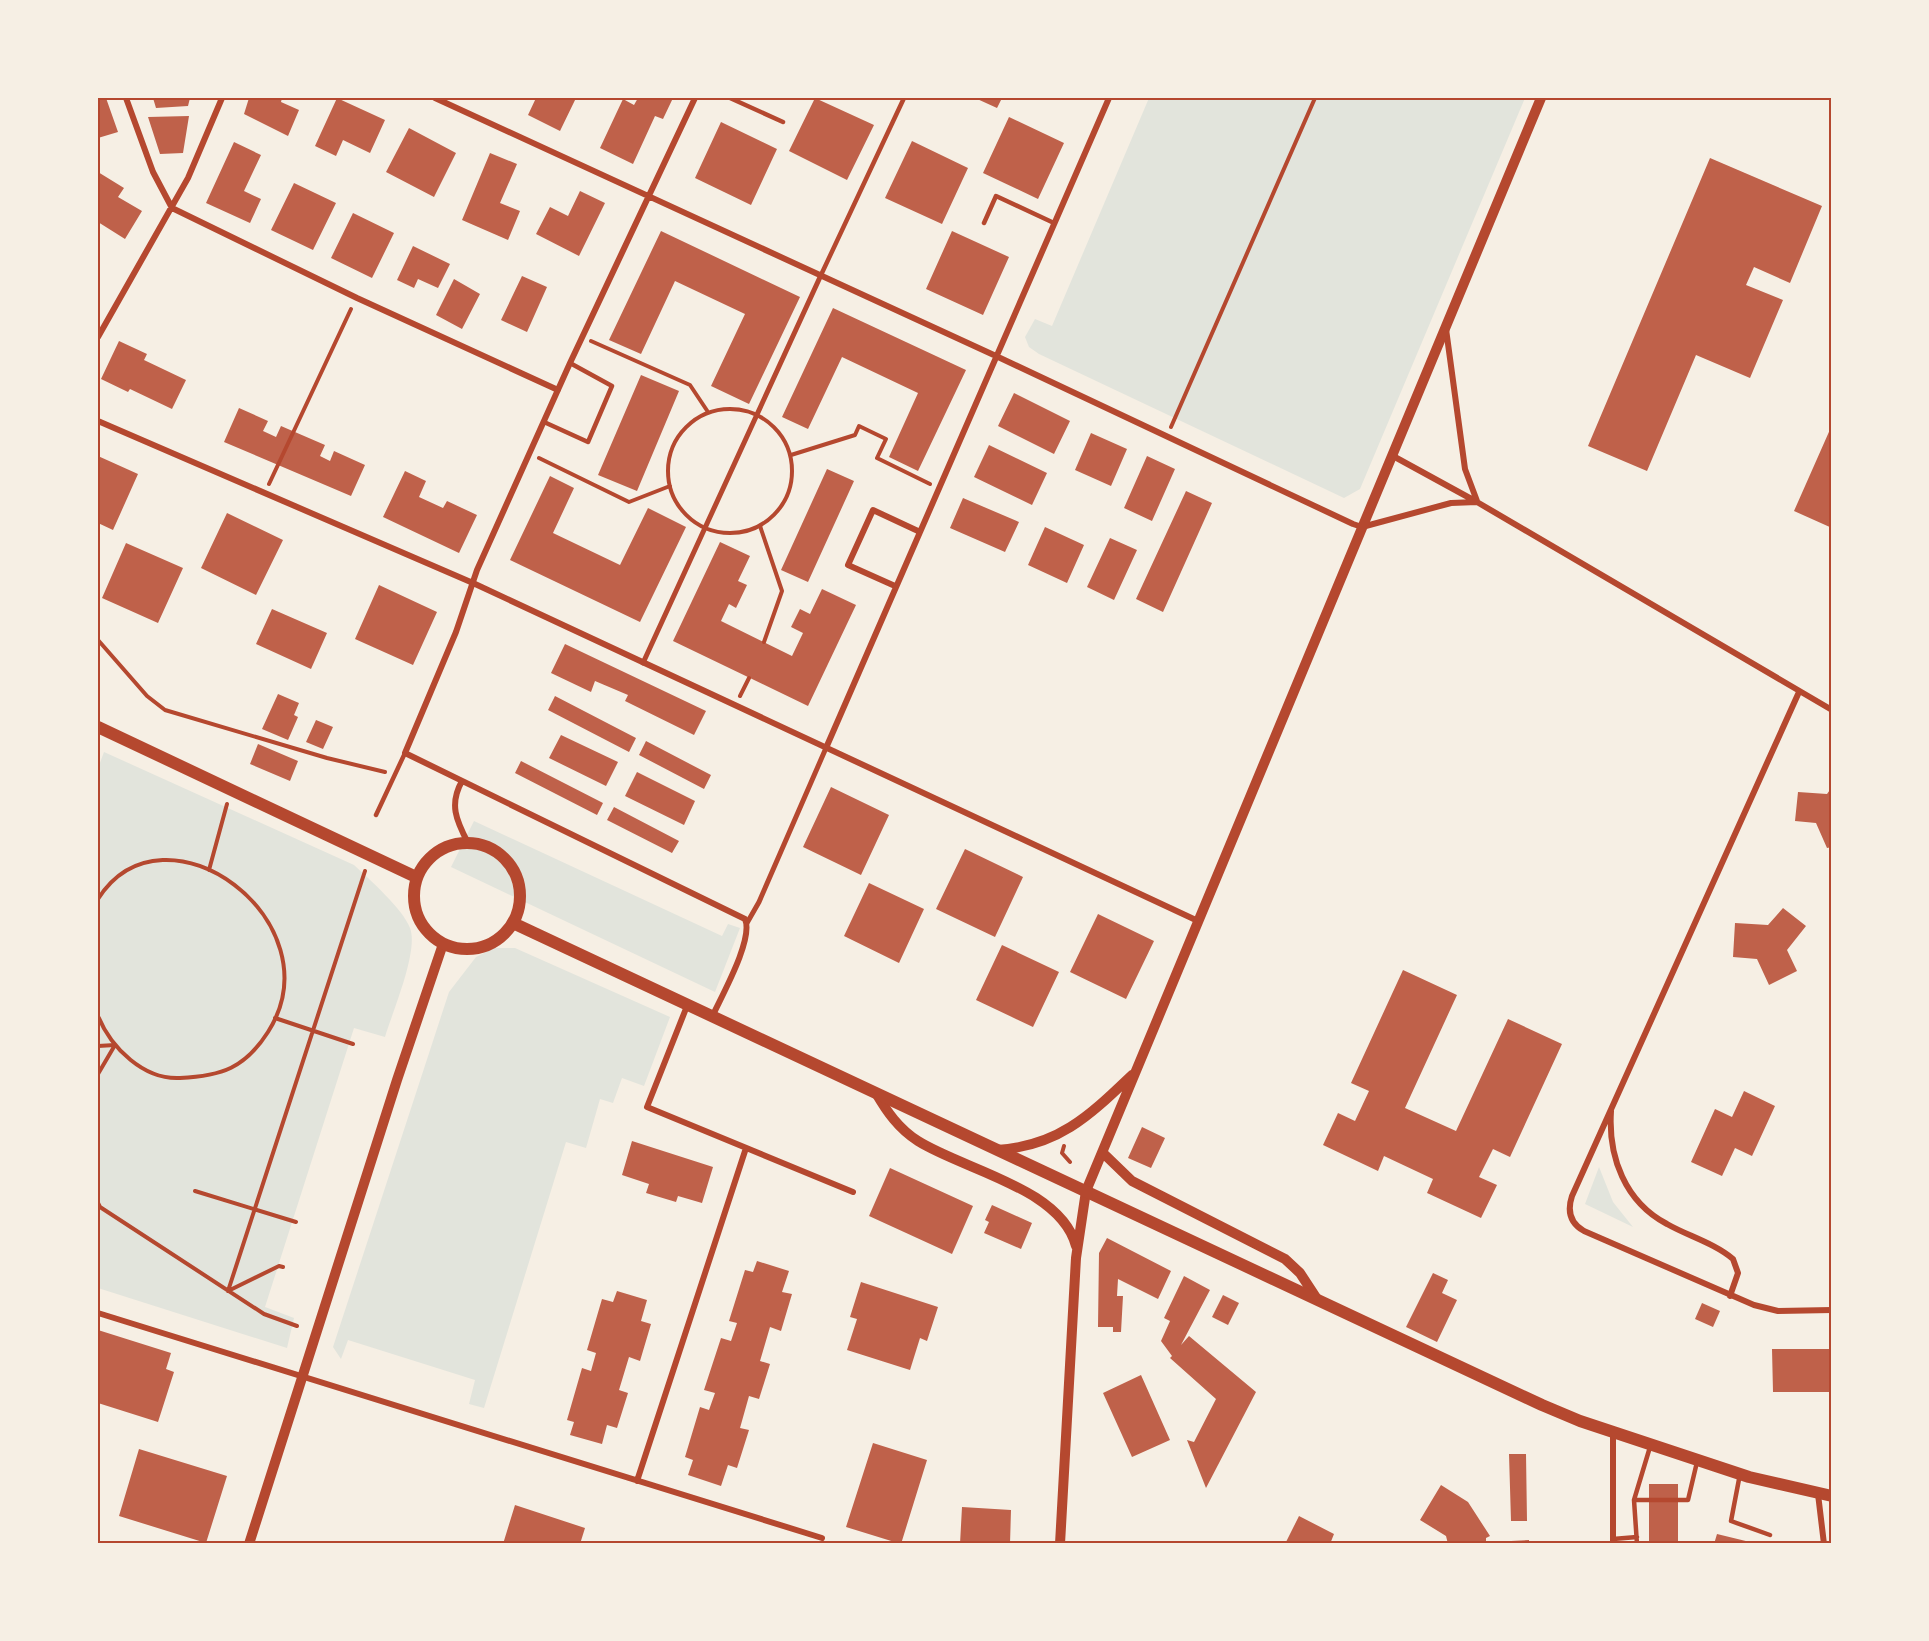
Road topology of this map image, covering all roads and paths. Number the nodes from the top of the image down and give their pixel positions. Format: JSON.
{"nodes":[{"id":1,"x":126,"y":98,"type":"edge"},
{"id":2,"x":222,"y":98,"type":"edge"},
{"id":3,"x":435,"y":98,"type":"edge"},
{"id":4,"x":695,"y":98,"type":"edge"},
{"id":5,"x":730,"y":98,"type":"edge"},
{"id":6,"x":903,"y":98,"type":"edge"},
{"id":7,"x":1109,"y":98,"type":"edge"},
{"id":8,"x":1315,"y":98,"type":"edge"},
{"id":9,"x":1541,"y":98,"type":"edge"},
{"id":10,"x":783,"y":122,"type":"dead end"},
{"id":11,"x":651,"y":196,"type":"junction"},
{"id":12,"x":172,"y":208,"type":"junction"},
{"id":13,"x":984,"y":223,"type":"dead end"},
{"id":14,"x":1054,"y":223,"type":"junction"},
{"id":15,"x":821,"y":275,"type":"junction"},
{"id":16,"x":357,"y":298,"type":"junction"},
{"id":17,"x":1445,"y":325,"type":"junction"},
{"id":18,"x":583,"y":336,"type":"junction"},
{"id":19,"x":98,"y":337,"type":"edge"},
{"id":20,"x":996,"y":356,"type":"junction"},
{"id":21,"x":570,"y":363,"type":"junction"},
{"id":22,"x":558,"y":390,"type":"junction"},
{"id":23,"x":708,"y":412,"type":"dead end"},
{"id":24,"x":98,"y":420,"type":"edge"},
{"id":25,"x":544,"y":422,"type":"junction"},
{"id":26,"x":1167,"y":436,"type":"junction"},
{"id":27,"x":530,"y":454,"type":"junction"},
{"id":28,"x":791,"y":455,"type":"dead end"},
{"id":29,"x":1393,"y":456,"type":"junction"},
{"id":30,"x":669,"y":486,"type":"dead end"},
{"id":31,"x":938,"y":488,"type":"junction"},
{"id":32,"x":265,"y":493,"type":"junction"},
{"id":33,"x":1477,"y":502,"type":"junction"},
{"id":34,"x":760,"y":526,"type":"dead end"},
{"id":35,"x":1362,"y":527,"type":"junction"},
{"id":36,"x":918,"y":531,"type":"junction"},
{"id":37,"x":473,"y":583,"type":"junction"},
{"id":38,"x":895,"y":586,"type":"junction"},
{"id":39,"x":98,"y":640,"type":"edge"},
{"id":40,"x":764,"y":642,"type":"dead end"},
{"id":41,"x":643,"y":663,"type":"junction"},
{"id":42,"x":749,"y":678,"type":"dead end"},
{"id":43,"x":1799,"y":692,"type":"junction"},
{"id":44,"x":735,"y":707,"type":"junction"},
{"id":45,"x":1832,"y":710,"type":"edge"},
{"id":46,"x":98,"y":727,"type":"edge"},
{"id":47,"x":826,"y":748,"type":"junction"},
{"id":48,"x":405,"y":753,"type":"junction"},
{"id":49,"x":395,"y":774,"type":"junction"},
{"id":50,"x":462,"y":781,"type":"junction"},
{"id":51,"x":231,"y":791,"type":"junction"},
{"id":52,"x":376,"y":815,"type":"dead end"},
{"id":53,"x":468,"y":843,"type":"junction"},
{"id":54,"x":209,"y":870,"type":"junction"},
{"id":55,"x":365,"y":871,"type":"dead end"},
{"id":56,"x":416,"y":877,"type":"junction"},
{"id":57,"x":98,"y":899,"type":"edge"},
{"id":58,"x":1198,"y":921,"type":"junction"},
{"id":59,"x":513,"y":923,"type":"junction"},
{"id":60,"x":747,"y":923,"type":"junction"},
{"id":61,"x":443,"y":944,"type":"junction"},
{"id":62,"x":687,"y":1006,"type":"junction"},
{"id":63,"x":98,"y":1016,"type":"edge"},
{"id":64,"x":712,"y":1017,"type":"junction"},
{"id":65,"x":275,"y":1018,"type":"junction"},
{"id":66,"x":312,"y":1030,"type":"junction"},
{"id":67,"x":353,"y":1044,"type":"dead end"},
{"id":68,"x":115,"y":1045,"type":"junction"},
{"id":69,"x":98,"y":1046,"type":"edge"},
{"id":70,"x":1134,"y":1073,"type":"junction"},
{"id":71,"x":98,"y":1074,"type":"edge"},
{"id":72,"x":876,"y":1093,"type":"junction"},
{"id":73,"x":1611,"y":1105,"type":"junction"},
{"id":74,"x":1065,"y":1139,"type":"dead end"},
{"id":75,"x":746,"y":1148,"type":"junction"},
{"id":76,"x":998,"y":1150,"type":"junction"},
{"id":77,"x":1103,"y":1153,"type":"junction"},
{"id":78,"x":1070,"y":1162,"type":"dead end"},
{"id":79,"x":195,"y":1191,"type":"dead end"},
{"id":80,"x":1086,"y":1191,"type":"junction"},
{"id":81,"x":853,"y":1192,"type":"dead end"},
{"id":82,"x":98,"y":1205,"type":"edge"},
{"id":83,"x":255,"y":1210,"type":"junction"},
{"id":84,"x":296,"y":1222,"type":"dead end"},
{"id":85,"x":1077,"y":1250,"type":"junction"},
{"id":86,"x":283,"y":1267,"type":"dead end"},
{"id":87,"x":228,"y":1291,"type":"junction"},
{"id":88,"x":1730,"y":1296,"type":"junction"},
{"id":89,"x":1317,"y":1299,"type":"junction"},
{"id":90,"x":1832,"y":1310,"type":"edge"},
{"id":91,"x":98,"y":1313,"type":"edge"},
{"id":92,"x":297,"y":1326,"type":"dead end"},
{"id":93,"x":302,"y":1376,"type":"junction"},
{"id":94,"x":1613,"y":1432,"type":"junction"},
{"id":95,"x":1651,"y":1444,"type":"junction"},
{"id":96,"x":1697,"y":1460,"type":"junction"},
{"id":97,"x":1740,"y":1474,"type":"junction"},
{"id":98,"x":637,"y":1481,"type":"junction"},
{"id":99,"x":1818,"y":1494,"type":"junction"},
{"id":100,"x":1832,"y":1496,"type":"edge"},
{"id":101,"x":1634,"y":1500,"type":"junction"},
{"id":102,"x":1770,"y":1535,"type":"dead end"},
{"id":103,"x":1637,"y":1537,"type":"junction"},
{"id":104,"x":822,"y":1538,"type":"dead end"},
{"id":105,"x":1612,"y":1541,"type":"edge"},
{"id":106,"x":249,"y":1544,"type":"edge"},
{"id":107,"x":1060,"y":1544,"type":"edge"},
{"id":108,"x":1637,"y":1544,"type":"edge"},
{"id":109,"x":1824,"y":1544,"type":"edge"}],
"edges":[{"from":1,"to":12,"type":"street"},
{"from":2,"to":12,"type":"street"},
{"from":3,"to":11,"type":"street"},
{"from":4,"to":11,"type":"street"},
{"from":5,"to":10,"type":"lane"},
{"from":6,"to":15,"type":"lane"},
{"from":7,"to":14,"type":"street"},
{"from":8,"to":26,"type":"path"},
{"from":9,"to":17,"type":"street"},
{"from":11,"to":15,"type":"street"},
{"from":11,"to":18,"type":"street"},
{"from":12,"to":16,"type":"street"},
{"from":12,"to":19,"type":"street"},
{"from":13,"to":14,"type":"lane"},
{"from":14,"to":20,"type":"street"},
{"from":15,"to":20,"type":"street"},
{"from":15,"to":41,"type":"street"},
{"from":16,"to":22,"type":"street"},
{"from":16,"to":32,"type":"path"},
{"from":17,"to":29,"type":"street"},
{"from":17,"to":33,"type":"street"},
{"from":18,"to":21,"type":"street"},
{"from":18,"to":23,"type":"path"},
{"from":20,"to":26,"type":"street"},
{"from":20,"to":31,"type":"street"},
{"from":21,"to":22,"type":"street"},
{"from":21,"to":25,"type":"lane"},
{"from":22,"to":25,"type":"street"},
{"from":24,"to":32,"type":"street"},
{"from":25,"to":27,"type":"street"},
{"from":26,"to":35,"type":"street"},
{"from":27,"to":30,"type":"path"},
{"from":27,"to":37,"type":"street"},
{"from":28,"to":31,"type":"path"},
{"from":29,"to":33,"type":"street"},
{"from":29,"to":35,"type":"street"},
{"from":31,"to":36,"type":"street"},
{"from":32,"to":37,"type":"street"},
{"from":33,"to":35,"type":"street"},
{"from":33,"to":43,"type":"street"},
{"from":34,"to":40,"type":"path"},
{"from":35,"to":58,"type":"street"},
{"from":36,"to":38,"type":"street"},
{"from":36,"to":38,"type":"street"},
{"from":37,"to":41,"type":"street"},
{"from":37,"to":48,"type":"street"},
{"from":38,"to":47,"type":"street"},
{"from":39,"to":49,"type":"path"},
{"from":41,"to":44,"type":"street"},
{"from":42,"to":44,"type":"path"},
{"from":43,"to":45,"type":"street"},
{"from":43,"to":73,"type":"street"},
{"from":44,"to":47,"type":"street"},
{"from":46,"to":51,"type":"main road"},
{"from":47,"to":58,"type":"street"},
{"from":47,"to":60,"type":"street"},
{"from":48,"to":49,"type":"lane"},
{"from":48,"to":50,"type":"street"},
{"from":49,"to":52,"type":"lane"},
{"from":50,"to":53,"type":"street"},
{"from":50,"to":60,"type":"street"},
{"from":51,"to":54,"type":"path"},
{"from":51,"to":56,"type":"main road"},
{"from":53,"to":56,"type":"main road"},
{"from":53,"to":59,"type":"main road"},
{"from":54,"to":57,"type":"path"},
{"from":54,"to":65,"type":"path"},
{"from":55,"to":66,"type":"path"},
{"from":56,"to":61,"type":"main road"},
{"from":58,"to":70,"type":"street"},
{"from":59,"to":61,"type":"main road"},
{"from":59,"to":62,"type":"main road"},
{"from":60,"to":64,"type":"street"},
{"from":61,"to":93,"type":"street"},
{"from":62,"to":64,"type":"main road"},
{"from":62,"to":75,"type":"street"},
{"from":63,"to":68,"type":"path"},
{"from":64,"to":72,"type":"main road"},
{"from":65,"to":66,"type":"path"},
{"from":65,"to":68,"type":"path"},
{"from":66,"to":67,"type":"path"},
{"from":66,"to":83,"type":"path"},
{"from":68,"to":69,"type":"path"},
{"from":68,"to":71,"type":"path"},
{"from":70,"to":76,"type":"street"},
{"from":70,"to":77,"type":"street"},
{"from":72,"to":76,"type":"main road"},
{"from":72,"to":85,"type":"street"},
{"from":73,"to":88,"type":"street"},
{"from":73,"to":88,"type":"street"},
{"from":74,"to":78,"type":"path"},
{"from":75,"to":81,"type":"street"},
{"from":75,"to":98,"type":"street"},
{"from":76,"to":80,"type":"main road"},
{"from":77,"to":80,"type":"street"},
{"from":77,"to":89,"type":"street"},
{"from":79,"to":83,"type":"path"},
{"from":80,"to":85,"type":"street"},
{"from":80,"to":89,"type":"main road"},
{"from":82,"to":87,"type":"path"},
{"from":83,"to":84,"type":"path"},
{"from":83,"to":87,"type":"path"},
{"from":85,"to":107,"type":"street"},
{"from":86,"to":87,"type":"path"},
{"from":87,"to":92,"type":"path"},
{"from":88,"to":90,"type":"street"},
{"from":89,"to":94,"type":"main road"},
{"from":91,"to":93,"type":"street"},
{"from":93,"to":98,"type":"street"},
{"from":93,"to":106,"type":"street"},
{"from":94,"to":95,"type":"main road"},
{"from":94,"to":105,"type":"street"},
{"from":95,"to":96,"type":"main road"},
{"from":95,"to":101,"type":"lane"},
{"from":96,"to":97,"type":"main road"},
{"from":96,"to":101,"type":"lane"},
{"from":97,"to":99,"type":"main road"},
{"from":97,"to":102,"type":"lane"},
{"from":98,"to":104,"type":"street"},
{"from":99,"to":100,"type":"main road"},
{"from":99,"to":109,"type":"street"},
{"from":101,"to":103,"type":"lane"},
{"from":103,"to":105,"type":"lane"},
{"from":103,"to":108,"type":"lane"}]}
